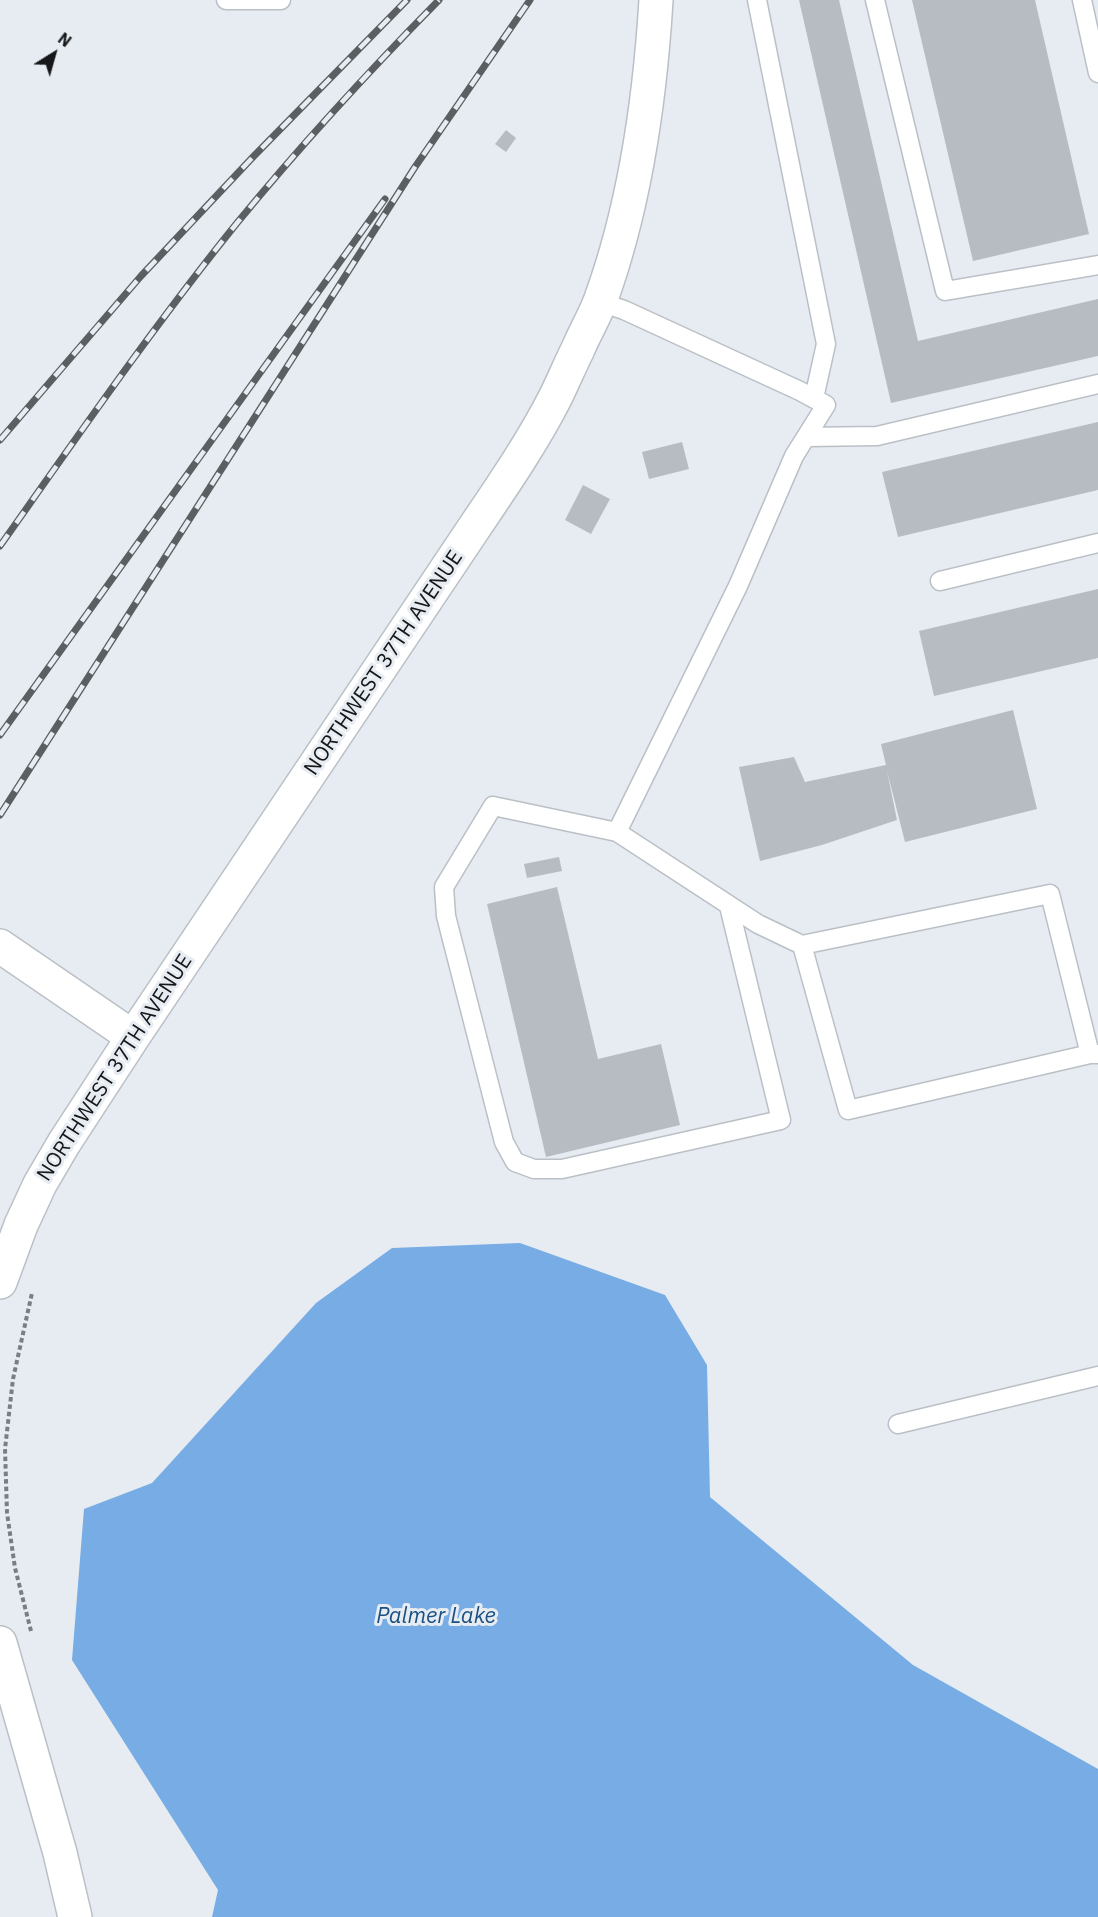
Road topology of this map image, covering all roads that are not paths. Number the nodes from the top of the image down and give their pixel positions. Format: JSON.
{"nodes":[{"id":1,"x":226,"y":0,"type":"edge"},
{"id":2,"x":281,"y":0,"type":"edge"},
{"id":3,"x":656,"y":0,"type":"edge"},
{"id":4,"x":757,"y":0,"type":"edge"},
{"id":5,"x":875,"y":0,"type":"edge"},
{"id":6,"x":1082,"y":0,"type":"edge"},
{"id":7,"x":1098,"y":73,"type":"edge"},
{"id":8,"x":1098,"y":265,"type":"edge"},
{"id":9,"x":600,"y":302,"type":"junction"},
{"id":10,"x":1098,"y":384,"type":"edge"},
{"id":11,"x":813,"y":398,"type":"junction"},
{"id":12,"x":806,"y":437,"type":"junction"},
{"id":13,"x":1098,"y":543,"type":"edge"},
{"id":14,"x":940,"y":581,"type":"dead end"},
{"id":15,"x":617,"y":832,"type":"junction"},
{"id":16,"x":729,"y":906,"type":"junction"},
{"id":17,"x":802,"y":945,"type":"junction"},
{"id":18,"x":0,"y":946,"type":"edge"},
{"id":19,"x":133,"y":1037,"type":"junction"},
{"id":20,"x":1094,"y":1054,"type":"edge"},
{"id":21,"x":0,"y":1282,"type":"edge"},
{"id":22,"x":1098,"y":1376,"type":"edge"},
{"id":23,"x":898,"y":1424,"type":"dead end"},
{"id":24,"x":0,"y":1643,"type":"edge"},
{"id":25,"x":75,"y":1917,"type":"edge"}],
"edges":[{"from":1,"to":2,"type":"lane"},
{"from":3,"to":9,"type":"street","name":"NORTHWEST 37TH AVENUE"},
{"from":4,"to":11,"type":"lane"},
{"from":5,"to":8,"type":"lane"},
{"from":6,"to":7,"type":"lane"},
{"from":9,"to":11,"type":"lane"},
{"from":9,"to":19,"type":"street","name":"NORTHWEST 37TH AVENUE"},
{"from":10,"to":12,"type":"lane"},
{"from":11,"to":12,"type":"lane"},
{"from":12,"to":15,"type":"lane"},
{"from":13,"to":14,"type":"lane"},
{"from":15,"to":16,"type":"lane"},
{"from":15,"to":16,"type":"lane"},
{"from":16,"to":17,"type":"lane"},
{"from":17,"to":20,"type":"lane"},
{"from":17,"to":20,"type":"lane"},
{"from":18,"to":19,"type":"street"},
{"from":19,"to":21,"type":"street","name":"NORTHWEST 37TH AVENUE"},
{"from":22,"to":23,"type":"lane"},
{"from":24,"to":25,"type":"street"}]}
